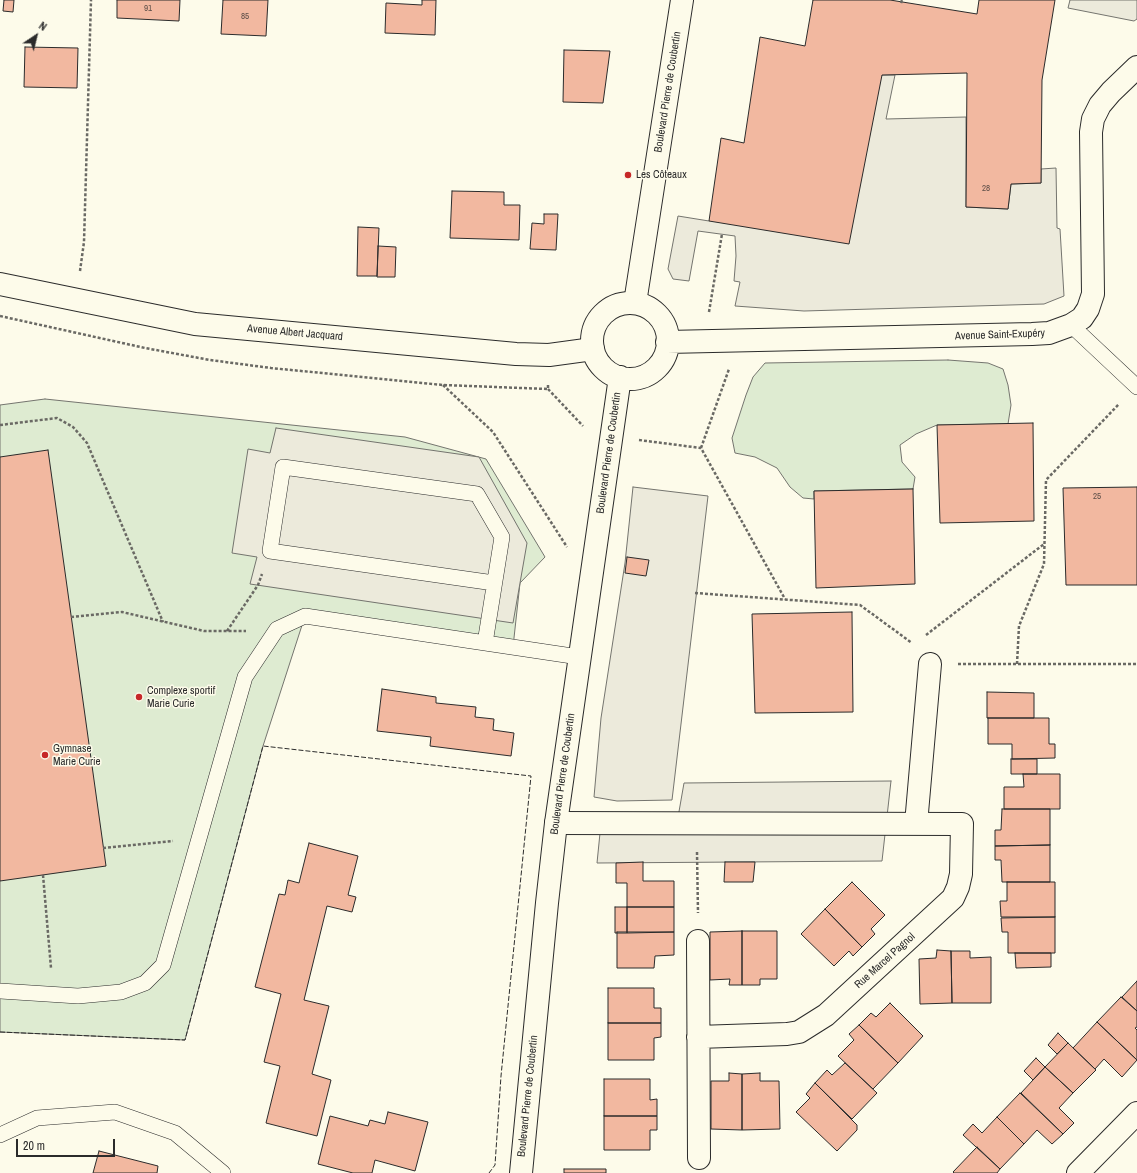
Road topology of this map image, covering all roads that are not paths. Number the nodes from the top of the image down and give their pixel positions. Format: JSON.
{"nodes":[{"id":1,"x":682,"y":0,"type":"edge"},
{"id":2,"x":1137,"y":67,"type":"edge"},
{"id":3,"x":0,"y":284,"type":"edge"},
{"id":4,"x":635,"y":303,"type":"junction"},
{"id":5,"x":1071,"y":325,"type":"junction"},
{"id":6,"x":668,"y":342,"type":"junction"},
{"id":7,"x":593,"y":349,"type":"junction"},
{"id":8,"x":620,"y":377,"type":"junction"},
{"id":9,"x":1136,"y":387,"type":"edge"},
{"id":10,"x":494,"y":583,"type":"junction"},
{"id":11,"x":485,"y":643,"type":"junction"},
{"id":12,"x":579,"y":657,"type":"junction"},
{"id":13,"x":930,"y":664,"type":"road end"},
{"id":14,"x":556,"y":823,"type":"junction"},
{"id":15,"x":916,"y":824,"type":"junction"},
{"id":16,"x":698,"y":941,"type":"road end"},
{"id":17,"x":0,"y":991,"type":"edge"},
{"id":18,"x":698,"y":1037,"type":"junction"},
{"id":19,"x":1137,"y":1113,"type":"edge"},
{"id":20,"x":0,"y":1135,"type":"edge"},
{"id":21,"x":699,"y":1158,"type":"dead end"},
{"id":22,"x":519,"y":1168,"type":"edge"},
{"id":23,"x":223,"y":1173,"type":"edge"},
{"id":24,"x":1078,"y":1173,"type":"edge"}],
"edges":[{"from":1,"to":4,"type":"street","name":"Boulevard Pierre de Coubertin"},
{"from":2,"to":5,"type":"street","name":"Avenue Saint-Exupéry"},
{"from":3,"to":7,"type":"street","name":"Avenue Albert Jacquard"},
{"from":4,"to":6,"type":"street"},
{"from":4,"to":7,"type":"street"},
{"from":5,"to":6,"type":"street","name":"Avenue Saint-Exupéry"},
{"from":5,"to":9,"type":"lane"},
{"from":6,"to":8,"type":"street","name":"Boulevard Pierre de Coubertin"},
{"from":7,"to":8,"type":"street","name":"Boulevard Pierre de Coubertin"},
{"from":8,"to":12,"type":"street","name":"Boulevard Pierre de Coubertin"},
{"from":10,"to":10,"type":"lane"},
{"from":10,"to":11,"type":"lane"},
{"from":11,"to":12,"type":"lane"},
{"from":11,"to":17,"type":"lane"},
{"from":12,"to":14,"type":"street","name":"Boulevard Pierre de Coubertin"},
{"from":13,"to":15,"type":"street"},
{"from":14,"to":15,"type":"street","name":"Rue Marcel Pagnol"},
{"from":14,"to":22,"type":"street","name":"Boulevard Pierre de Coubertin"},
{"from":15,"to":18,"type":"street","name":"Rue Marcel Pagnol"},
{"from":16,"to":18,"type":"street"},
{"from":18,"to":21,"type":"street"},
{"from":19,"to":24,"type":"street"},
{"from":20,"to":23,"type":"lane"}]}
